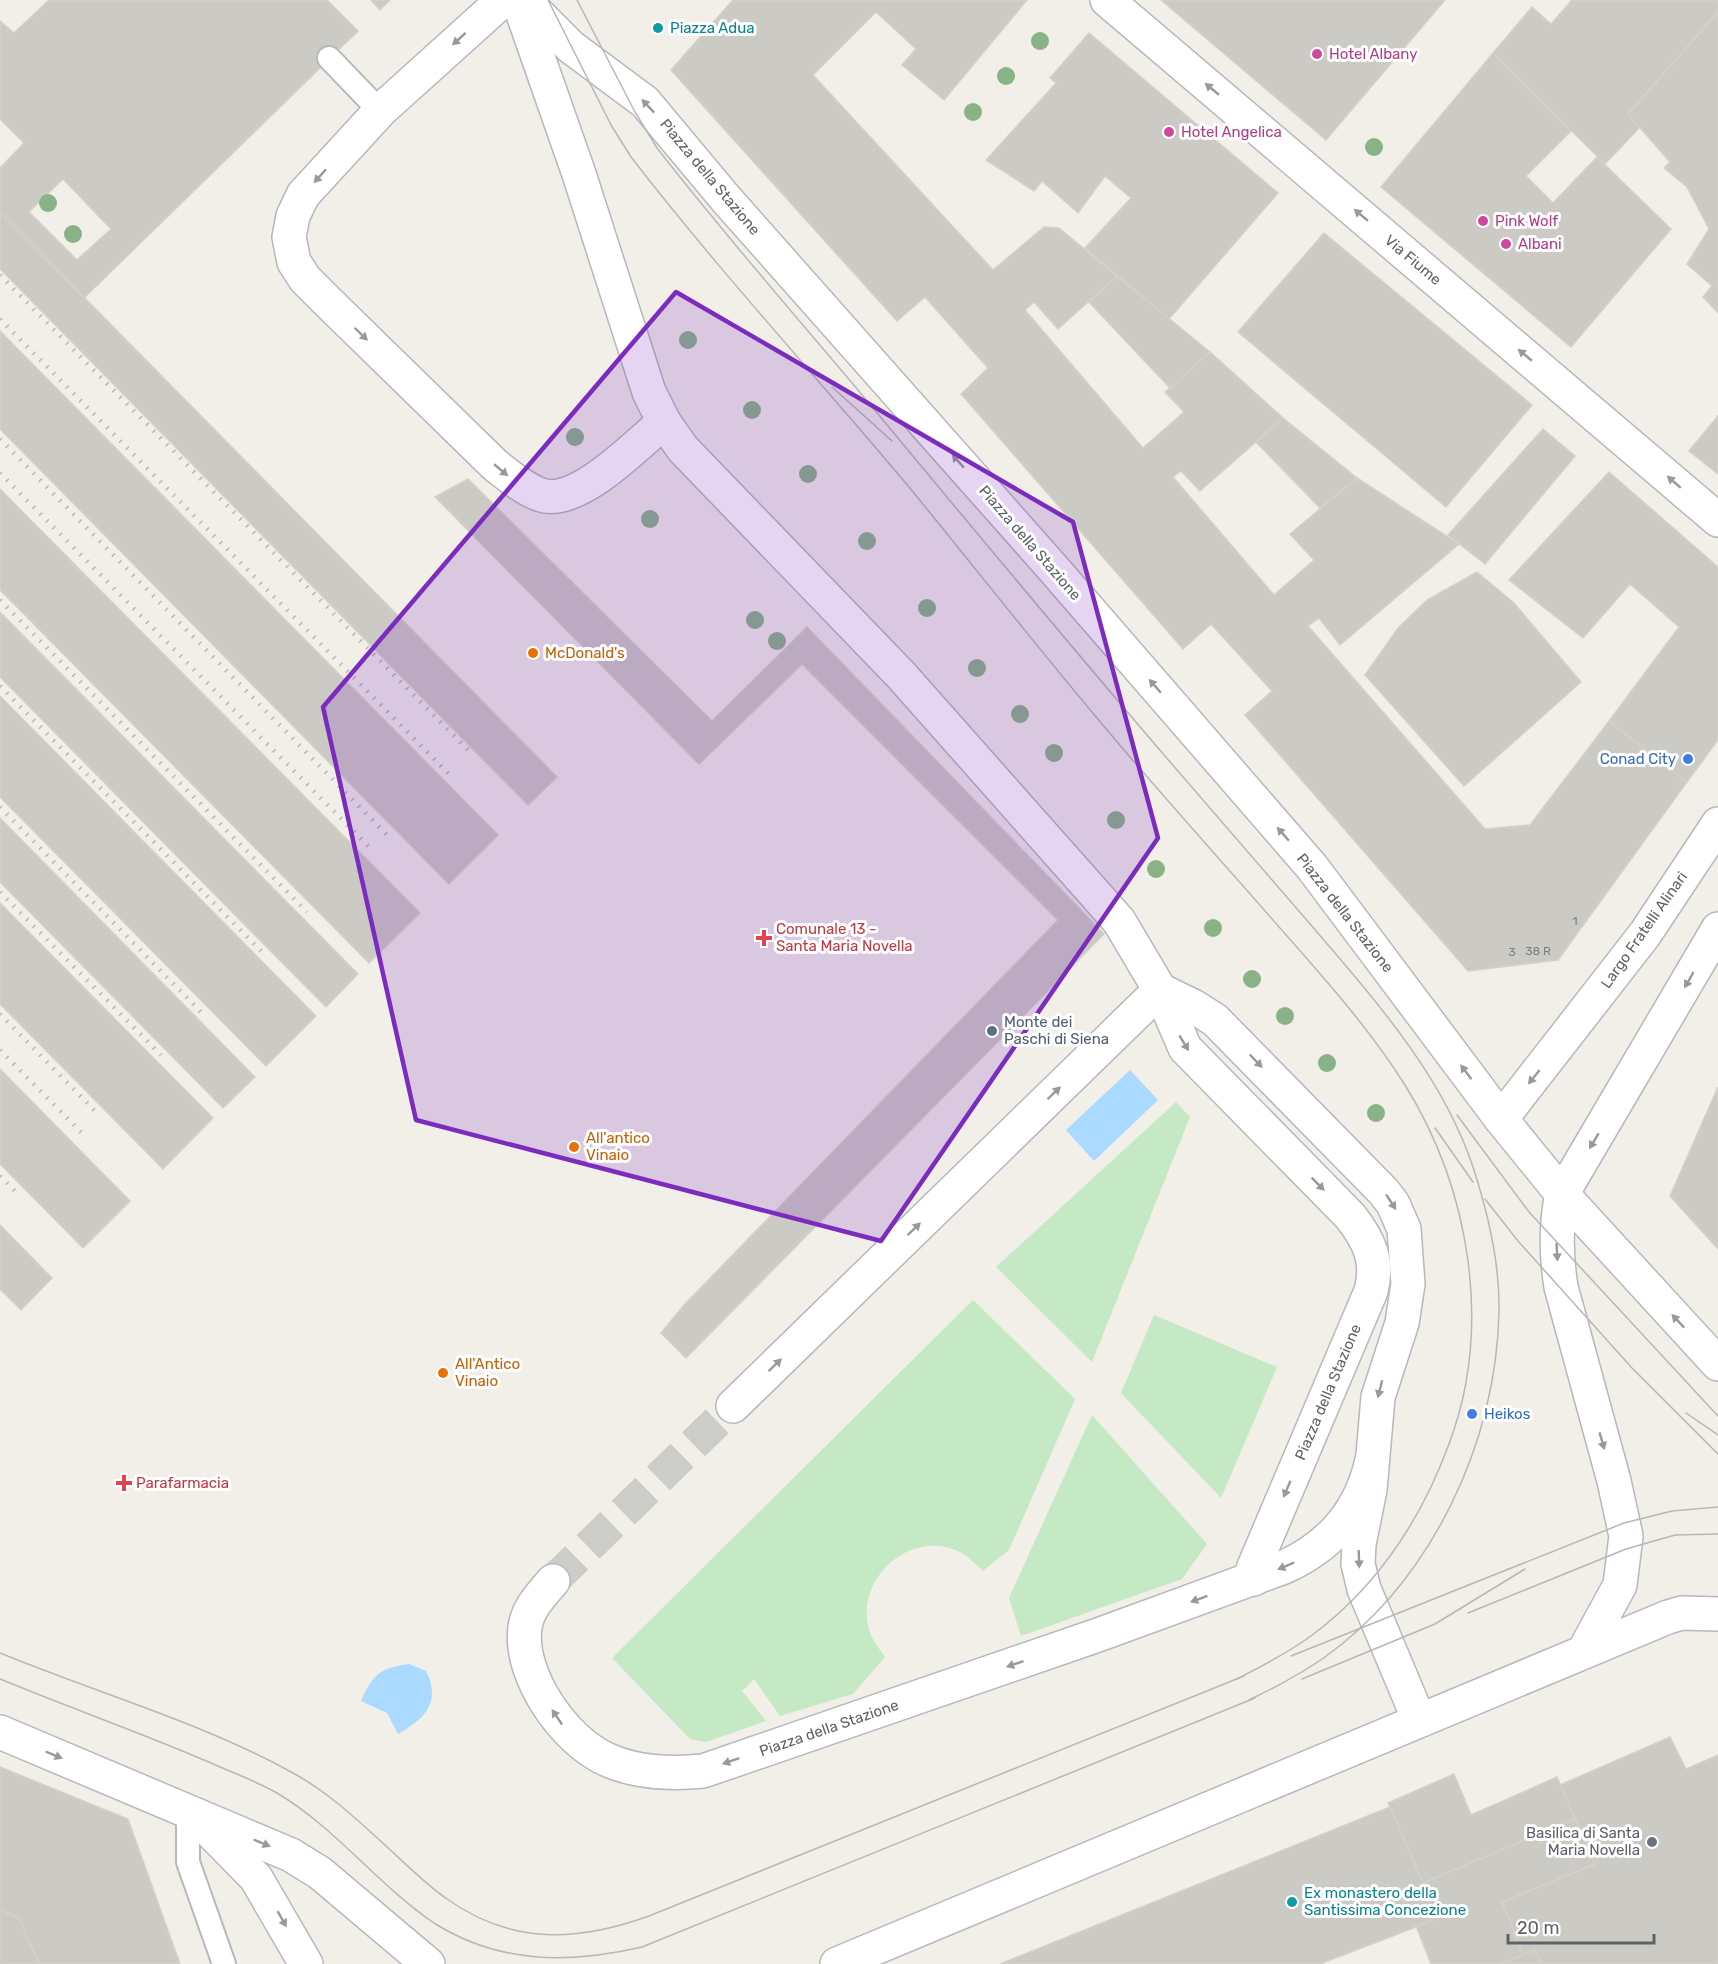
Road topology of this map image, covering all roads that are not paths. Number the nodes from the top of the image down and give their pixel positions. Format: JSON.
{"nodes":[{"id":1,"x":503,"y":0,"type":"edge"},
{"id":2,"x":518,"y":0,"type":"edge"},
{"id":3,"x":524,"y":0,"type":"edge"},
{"id":4,"x":1107,"y":0,"type":"edge"},
{"id":5,"x":329,"y":58,"type":"dead end"},
{"id":6,"x":380,"y":111,"type":"junction"},
{"id":7,"x":664,"y":422,"type":"junction"},
{"id":8,"x":1718,"y":520,"type":"edge"},
{"id":9,"x":1718,"y":824,"type":"edge"},
{"id":10,"x":1718,"y":929,"type":"edge"},
{"id":11,"x":1160,"y":990,"type":"junction"},
{"id":12,"x":1501,"y":1119,"type":"junction"},
{"id":13,"x":1562,"y":1194,"type":"junction"},
{"id":14,"x":1718,"y":1364,"type":"edge"},
{"id":15,"x":733,"y":1406,"type":"tunnel mouth"},
{"id":16,"x":1372,"y":1460,"type":"junction"},
{"id":17,"x":1254,"y":1579,"type":"junction"},
{"id":18,"x":553,"y":1581,"type":"tunnel mouth"},
{"id":19,"x":1718,"y":1614,"type":"edge"},
{"id":20,"x":1584,"y":1651,"type":"junction"},
{"id":21,"x":1419,"y":1720,"type":"junction"},
{"id":22,"x":0,"y":1732,"type":"edge"},
{"id":23,"x":188,"y":1813,"type":"junction"},
{"id":24,"x":224,"y":1964,"type":"edge"},
{"id":25,"x":306,"y":1964,"type":"edge"},
{"id":26,"x":428,"y":1964,"type":"edge"},
{"id":27,"x":837,"y":1964,"type":"edge"}],
"edges":[{"from":1,"to":6,"type":"street","one_way":true},
{"from":2,"to":7,"type":"street","name":"Piazza della Stazione"},
{"from":12,"to":3,"type":"street","name":"Piazza della Stazione","one_way":true},
{"from":8,"to":4,"type":"street","name":"Via Fiume","one_way":true},
{"from":5,"to":6,"type":"lane"},
{"from":6,"to":7,"type":"street","one_way":true},
{"from":7,"to":11,"type":"street","name":"Piazza della Stazione"},
{"from":9,"to":12,"type":"street","name":"Largo Fratelli Alinari","one_way":true},
{"from":10,"to":13,"type":"street","one_way":true},
{"from":15,"to":11,"type":"street","one_way":true},
{"from":11,"to":16,"type":"street","name":"Piazza della Stazione","one_way":true},
{"from":11,"to":17,"type":"street","name":"Piazza della Stazione","one_way":true},
{"from":12,"to":13,"type":"street","name":"Piazza della Stazione"},
{"from":14,"to":13,"type":"street","name":"Piazza della Stazione","one_way":true},
{"from":13,"to":20,"type":"street","one_way":true},
{"from":16,"to":17,"type":"street","name":"Piazza della Stazione","one_way":true},
{"from":16,"to":21,"type":"street","name":"Piazza della Stazione","one_way":true},
{"from":17,"to":18,"type":"street","name":"Piazza della Stazione","one_way":true},
{"from":19,"to":20,"type":"street"},
{"from":20,"to":21,"type":"street"},
{"from":21,"to":27,"type":"street"},
{"from":22,"to":23,"type":"street","one_way":true},
{"from":23,"to":24,"type":"lane"},
{"from":23,"to":25,"type":"street","one_way":true},
{"from":23,"to":26,"type":"street","one_way":true}]}
